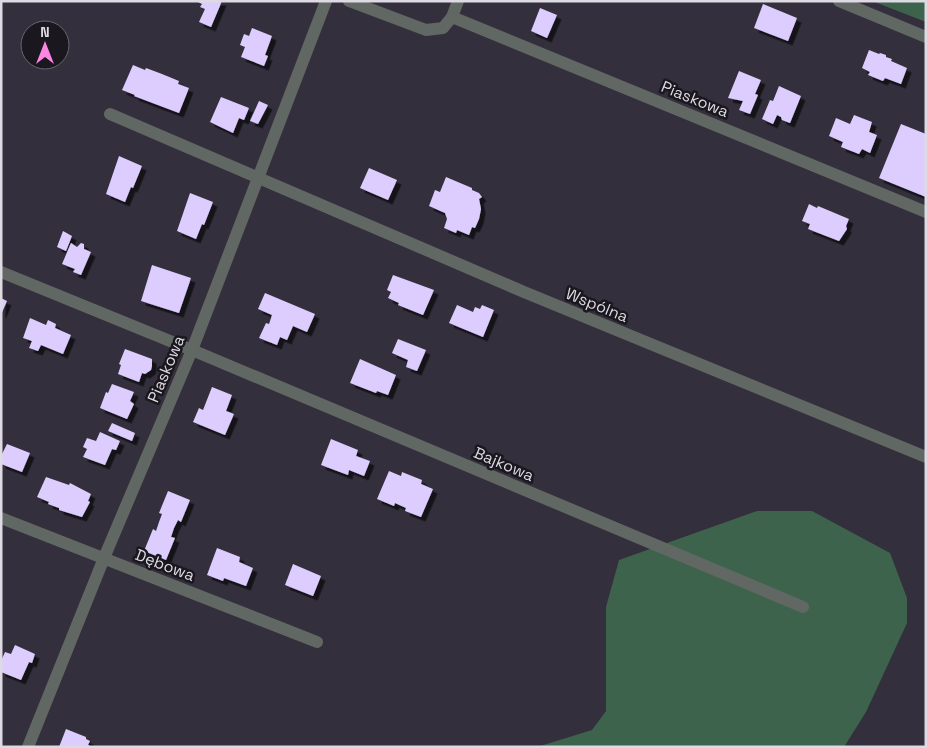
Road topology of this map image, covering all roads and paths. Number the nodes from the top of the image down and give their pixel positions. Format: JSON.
{"nodes":[{"id":1,"x":326,"y":1,"type":"edge"},
{"id":2,"x":349,"y":1,"type":"edge"},
{"id":3,"x":458,"y":1,"type":"edge"},
{"id":4,"x":839,"y":1,"type":"edge"},
{"id":5,"x":452,"y":17,"type":"junction"},
{"id":6,"x":926,"y":37,"type":"edge"},
{"id":7,"x":110,"y":114,"type":"dead end"},
{"id":8,"x":259,"y":177,"type":"junction"},
{"id":9,"x":926,"y":212,"type":"edge"},
{"id":10,"x":1,"y":272,"type":"edge"},
{"id":11,"x":192,"y":350,"type":"junction"},
{"id":12,"x":926,"y":457,"type":"edge"},
{"id":13,"x":1,"y":518,"type":"edge"},
{"id":14,"x":104,"y":558,"type":"junction"},
{"id":15,"x":803,"y":607,"type":"dead end"},
{"id":16,"x":318,"y":642,"type":"dead end"},
{"id":17,"x":28,"y":747,"type":"edge"}],
"edges":[{"from":1,"to":8,"type":"street","name":"Piaskowa"},
{"from":2,"to":5,"type":"street"},
{"from":3,"to":5,"type":"street"},
{"from":4,"to":6,"type":"street"},
{"from":5,"to":9,"type":"street","name":"Piaskowa"},
{"from":7,"to":8,"type":"street","name":"Wspólna"},
{"from":8,"to":11,"type":"street","name":"Piaskowa"},
{"from":8,"to":12,"type":"street","name":"Wspólna"},
{"from":10,"to":11,"type":"street","name":"Bajkowa"},
{"from":11,"to":14,"type":"street","name":"Piaskowa"},
{"from":11,"to":15,"type":"street","name":"Bajkowa"},
{"from":13,"to":14,"type":"street","name":"Dębowa"},
{"from":14,"to":16,"type":"street","name":"Dębowa"},
{"from":14,"to":17,"type":"street","name":"Piaskowa"}]}
